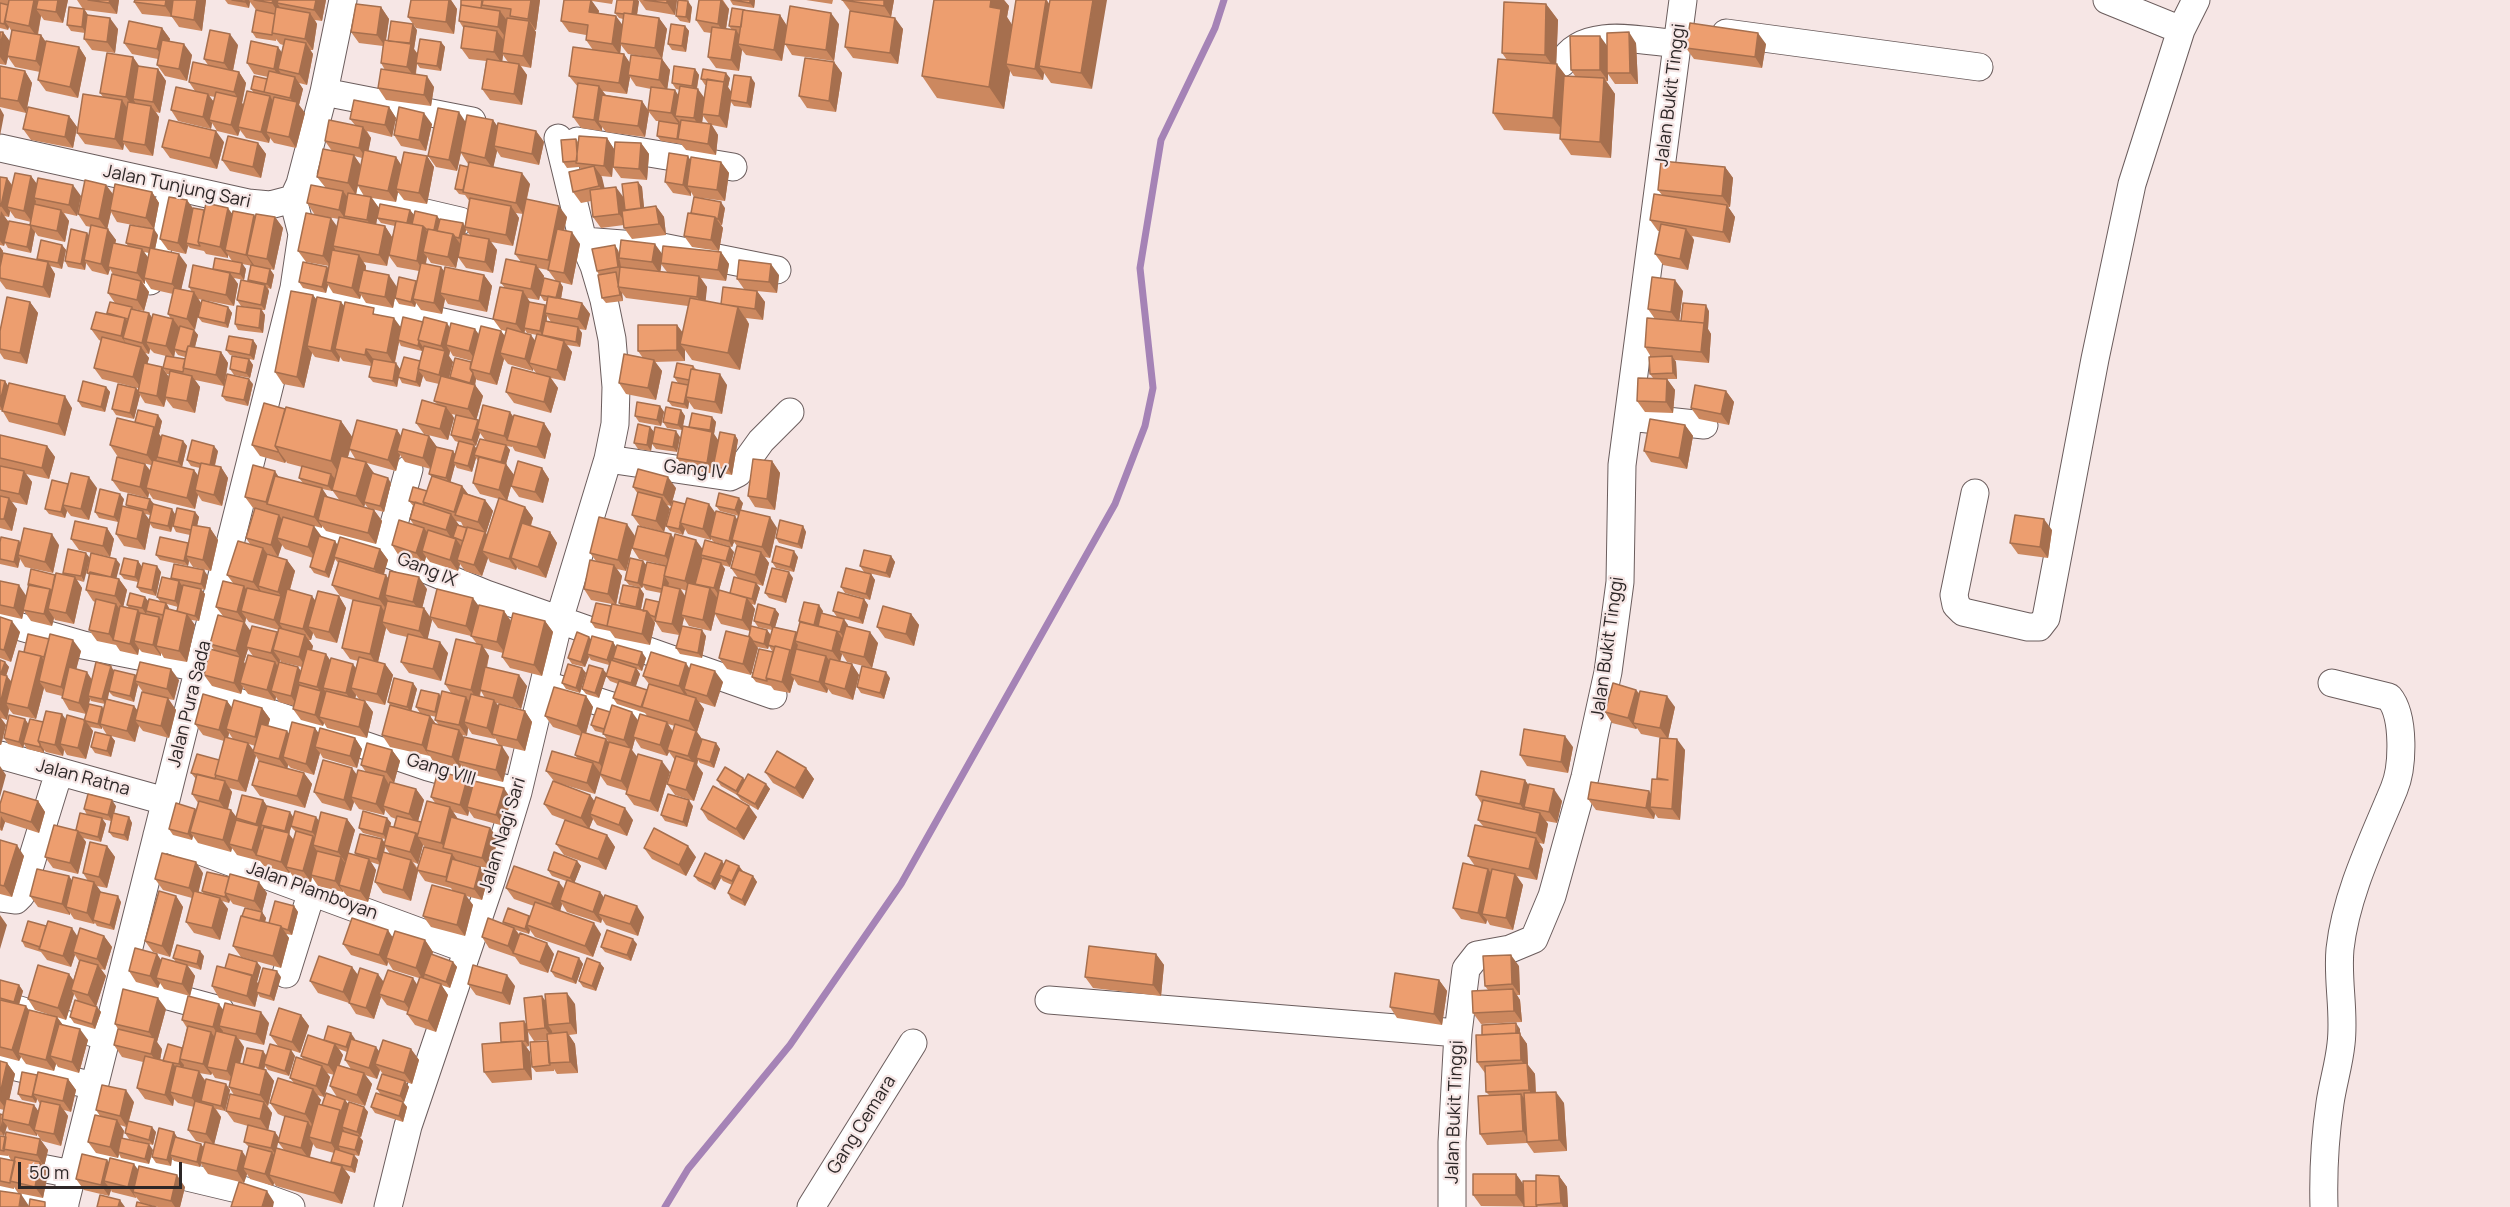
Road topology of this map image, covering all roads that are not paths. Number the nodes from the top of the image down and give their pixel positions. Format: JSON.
{"nodes":[{"id":1,"x":343,"y":0,"type":"edge"},
{"id":2,"x":1683,"y":0,"type":"edge"},
{"id":3,"x":2107,"y":0,"type":"edge"},
{"id":4,"x":2196,"y":0,"type":"edge"},
{"id":5,"x":2181,"y":30,"type":"junction"},
{"id":6,"x":1679,"y":36,"type":"junction"},
{"id":7,"x":1562,"y":63,"type":"dead end"},
{"id":8,"x":1979,"y":67,"type":"dead end"},
{"id":9,"x":324,"y":92,"type":"junction"},
{"id":10,"x":500,"y":126,"type":"edge"},
{"id":11,"x":0,"y":148,"type":"edge"},
{"id":12,"x":733,"y":167,"type":"dead end"},
{"id":13,"x":172,"y":188,"type":"junction"},
{"id":14,"x":297,"y":192,"type":"junction"},
{"id":15,"x":460,"y":221,"type":"edge"},
{"id":16,"x":583,"y":241,"type":"junction"},
{"id":17,"x":777,"y":270,"type":"dead end"},
{"id":18,"x":150,"y":281,"type":"edge"},
{"id":19,"x":294,"y":288,"type":"junction"},
{"id":20,"x":500,"y":335,"type":"edge"},
{"id":21,"x":790,"y":412,"type":"dead end"},
{"id":22,"x":1629,"y":417,"type":"junction"},
{"id":23,"x":1704,"y":425,"type":"dead end"},
{"id":24,"x":608,"y":459,"type":"junction"},
{"id":25,"x":409,"y":469,"type":"dead end"},
{"id":26,"x":1975,"y":494,"type":"dead end"},
{"id":27,"x":247,"y":505,"type":"junction"},
{"id":28,"x":345,"y":548,"type":"edge"},
{"id":29,"x":386,"y":553,"type":"junction"},
{"id":30,"x":559,"y":620,"type":"junction"},
{"id":31,"x":0,"y":621,"type":"edge"},
{"id":32,"x":104,"y":656,"type":"dead end"},
{"id":33,"x":167,"y":674,"type":"edge"},
{"id":34,"x":196,"y":678,"type":"junction"},
{"id":35,"x":2332,"y":683,"type":"dead end"},
{"id":36,"x":543,"y":684,"type":"junction"},
{"id":37,"x":773,"y":695,"type":"dead end"},
{"id":38,"x":646,"y":717,"type":"edge"},
{"id":39,"x":0,"y":755,"type":"edge"},
{"id":40,"x":59,"y":772,"type":"junction"},
{"id":41,"x":518,"y":792,"type":"junction"},
{"id":42,"x":165,"y":801,"type":"junction"},
{"id":43,"x":157,"y":835,"type":"junction"},
{"id":44,"x":312,"y":891,"type":"junction"},
{"id":45,"x":0,"y":898,"type":"edge"},
{"id":46,"x":466,"y":949,"type":"junction"},
{"id":47,"x":286,"y":974,"type":"dead end"},
{"id":48,"x":120,"y":983,"type":"junction"},
{"id":49,"x":1049,"y":1000,"type":"dead end"},
{"id":50,"x":0,"y":1004,"type":"edge"},
{"id":51,"x":235,"y":1014,"type":"edge"},
{"id":52,"x":1458,"y":1033,"type":"junction"},
{"id":53,"x":107,"y":1037,"type":"junction"},
{"id":54,"x":913,"y":1043,"type":"dead end"},
{"id":55,"x":0,"y":1063,"type":"edge"},
{"id":56,"x":94,"y":1086,"type":"junction"},
{"id":57,"x":0,"y":1160,"type":"edge"},
{"id":58,"x":75,"y":1162,"type":"junction"},
{"id":59,"x":0,"y":1196,"type":"edge"},
{"id":60,"x":64,"y":1206,"type":"edge"},
{"id":61,"x":291,"y":1207,"type":"edge"},
{"id":62,"x":388,"y":1207,"type":"edge"},
{"id":63,"x":811,"y":1207,"type":"edge"},
{"id":64,"x":1452,"y":1207,"type":"edge"},
{"id":65,"x":2324,"y":1207,"type":"edge"}],
"edges":[{"from":1,"to":9,"type":"street"},
{"from":2,"to":6,"type":"street","name":"Jalan Bukit Tinggi"},
{"from":3,"to":5,"type":"street"},
{"from":4,"to":5,"type":"street"},
{"from":5,"to":26,"type":"street"},
{"from":6,"to":7,"type":"street"},
{"from":6,"to":8,"type":"street"},
{"from":6,"to":22,"type":"street","name":"Jalan Bukit Tinggi"},
{"from":9,"to":10,"type":"street"},
{"from":9,"to":14,"type":"street"},
{"from":11,"to":13,"type":"street","name":"Jalan Tunjung Sari"},
{"from":12,"to":16,"type":"street","name":"Jalan Nagi Sari"},
{"from":13,"to":14,"type":"street","name":"Jalan Tunjung Sari"},
{"from":13,"to":18,"type":"street"},
{"from":14,"to":15,"type":"street"},
{"from":14,"to":19,"type":"street","name":"Jalan Pura Sada"},
{"from":16,"to":17,"type":"street"},
{"from":16,"to":24,"type":"street","name":"Jalan Nagi Sari"},
{"from":19,"to":20,"type":"street"},
{"from":19,"to":27,"type":"street","name":"Jalan Pura Sada"},
{"from":21,"to":24,"type":"street","name":"Gang IV"},
{"from":22,"to":23,"type":"street"},
{"from":22,"to":52,"type":"street","name":"Jalan Bukit Tinggi"},
{"from":24,"to":30,"type":"street","name":"Jalan Nagi Sari"},
{"from":25,"to":29,"type":"street"},
{"from":27,"to":28,"type":"street"},
{"from":27,"to":29,"type":"street","name":"Gang IX"},
{"from":27,"to":34,"type":"street","name":"Jalan Pura Sada"},
{"from":29,"to":30,"type":"street","name":"Gang IX"},
{"from":30,"to":36,"type":"street","name":"Jalan Nagi Sari"},
{"from":30,"to":37,"type":"street","name":"Gang IX"},
{"from":31,"to":34,"type":"street","name":"Gang VIII"},
{"from":32,"to":33,"type":"street"},
{"from":34,"to":41,"type":"street","name":"Gang VIII"},
{"from":34,"to":42,"type":"street","name":"Jalan Pura Sada"},
{"from":35,"to":65,"type":"street"},
{"from":36,"to":38,"type":"street"},
{"from":36,"to":41,"type":"street","name":"Jalan Nagi Sari"},
{"from":39,"to":40,"type":"street","name":"Jalan Ratna"},
{"from":40,"to":42,"type":"street","name":"Jalan Ratna"},
{"from":40,"to":45,"type":"street"},
{"from":41,"to":46,"type":"street","name":"Jalan Nagi Sari"},
{"from":42,"to":43,"type":"street","name":"Jalan Pura Sada"},
{"from":43,"to":44,"type":"street","name":"Jalan Plamboyan"},
{"from":43,"to":48,"type":"street","name":"Jalan Pura Sada"},
{"from":44,"to":46,"type":"street","name":"Jalan Plamboyan"},
{"from":44,"to":47,"type":"street"},
{"from":46,"to":62,"type":"street","name":"Jalan Nagi Sari"},
{"from":48,"to":51,"type":"street"},
{"from":48,"to":53,"type":"street","name":"Jalan Pura Sada"},
{"from":49,"to":52,"type":"street"},
{"from":50,"to":53,"type":"street"},
{"from":52,"to":64,"type":"street","name":"Jalan Bukit Tinggi"},
{"from":53,"to":56,"type":"street","name":"Jalan Pura Sada"},
{"from":54,"to":63,"type":"street","name":"Gang Cemara"},
{"from":55,"to":56,"type":"street"},
{"from":56,"to":58,"type":"street","name":"Jalan Pura Sada"},
{"from":57,"to":58,"type":"street"},
{"from":58,"to":60,"type":"street","name":"Jalan Pura Sada"},
{"from":58,"to":61,"type":"street"},
{"from":59,"to":60,"type":"street"}]}
